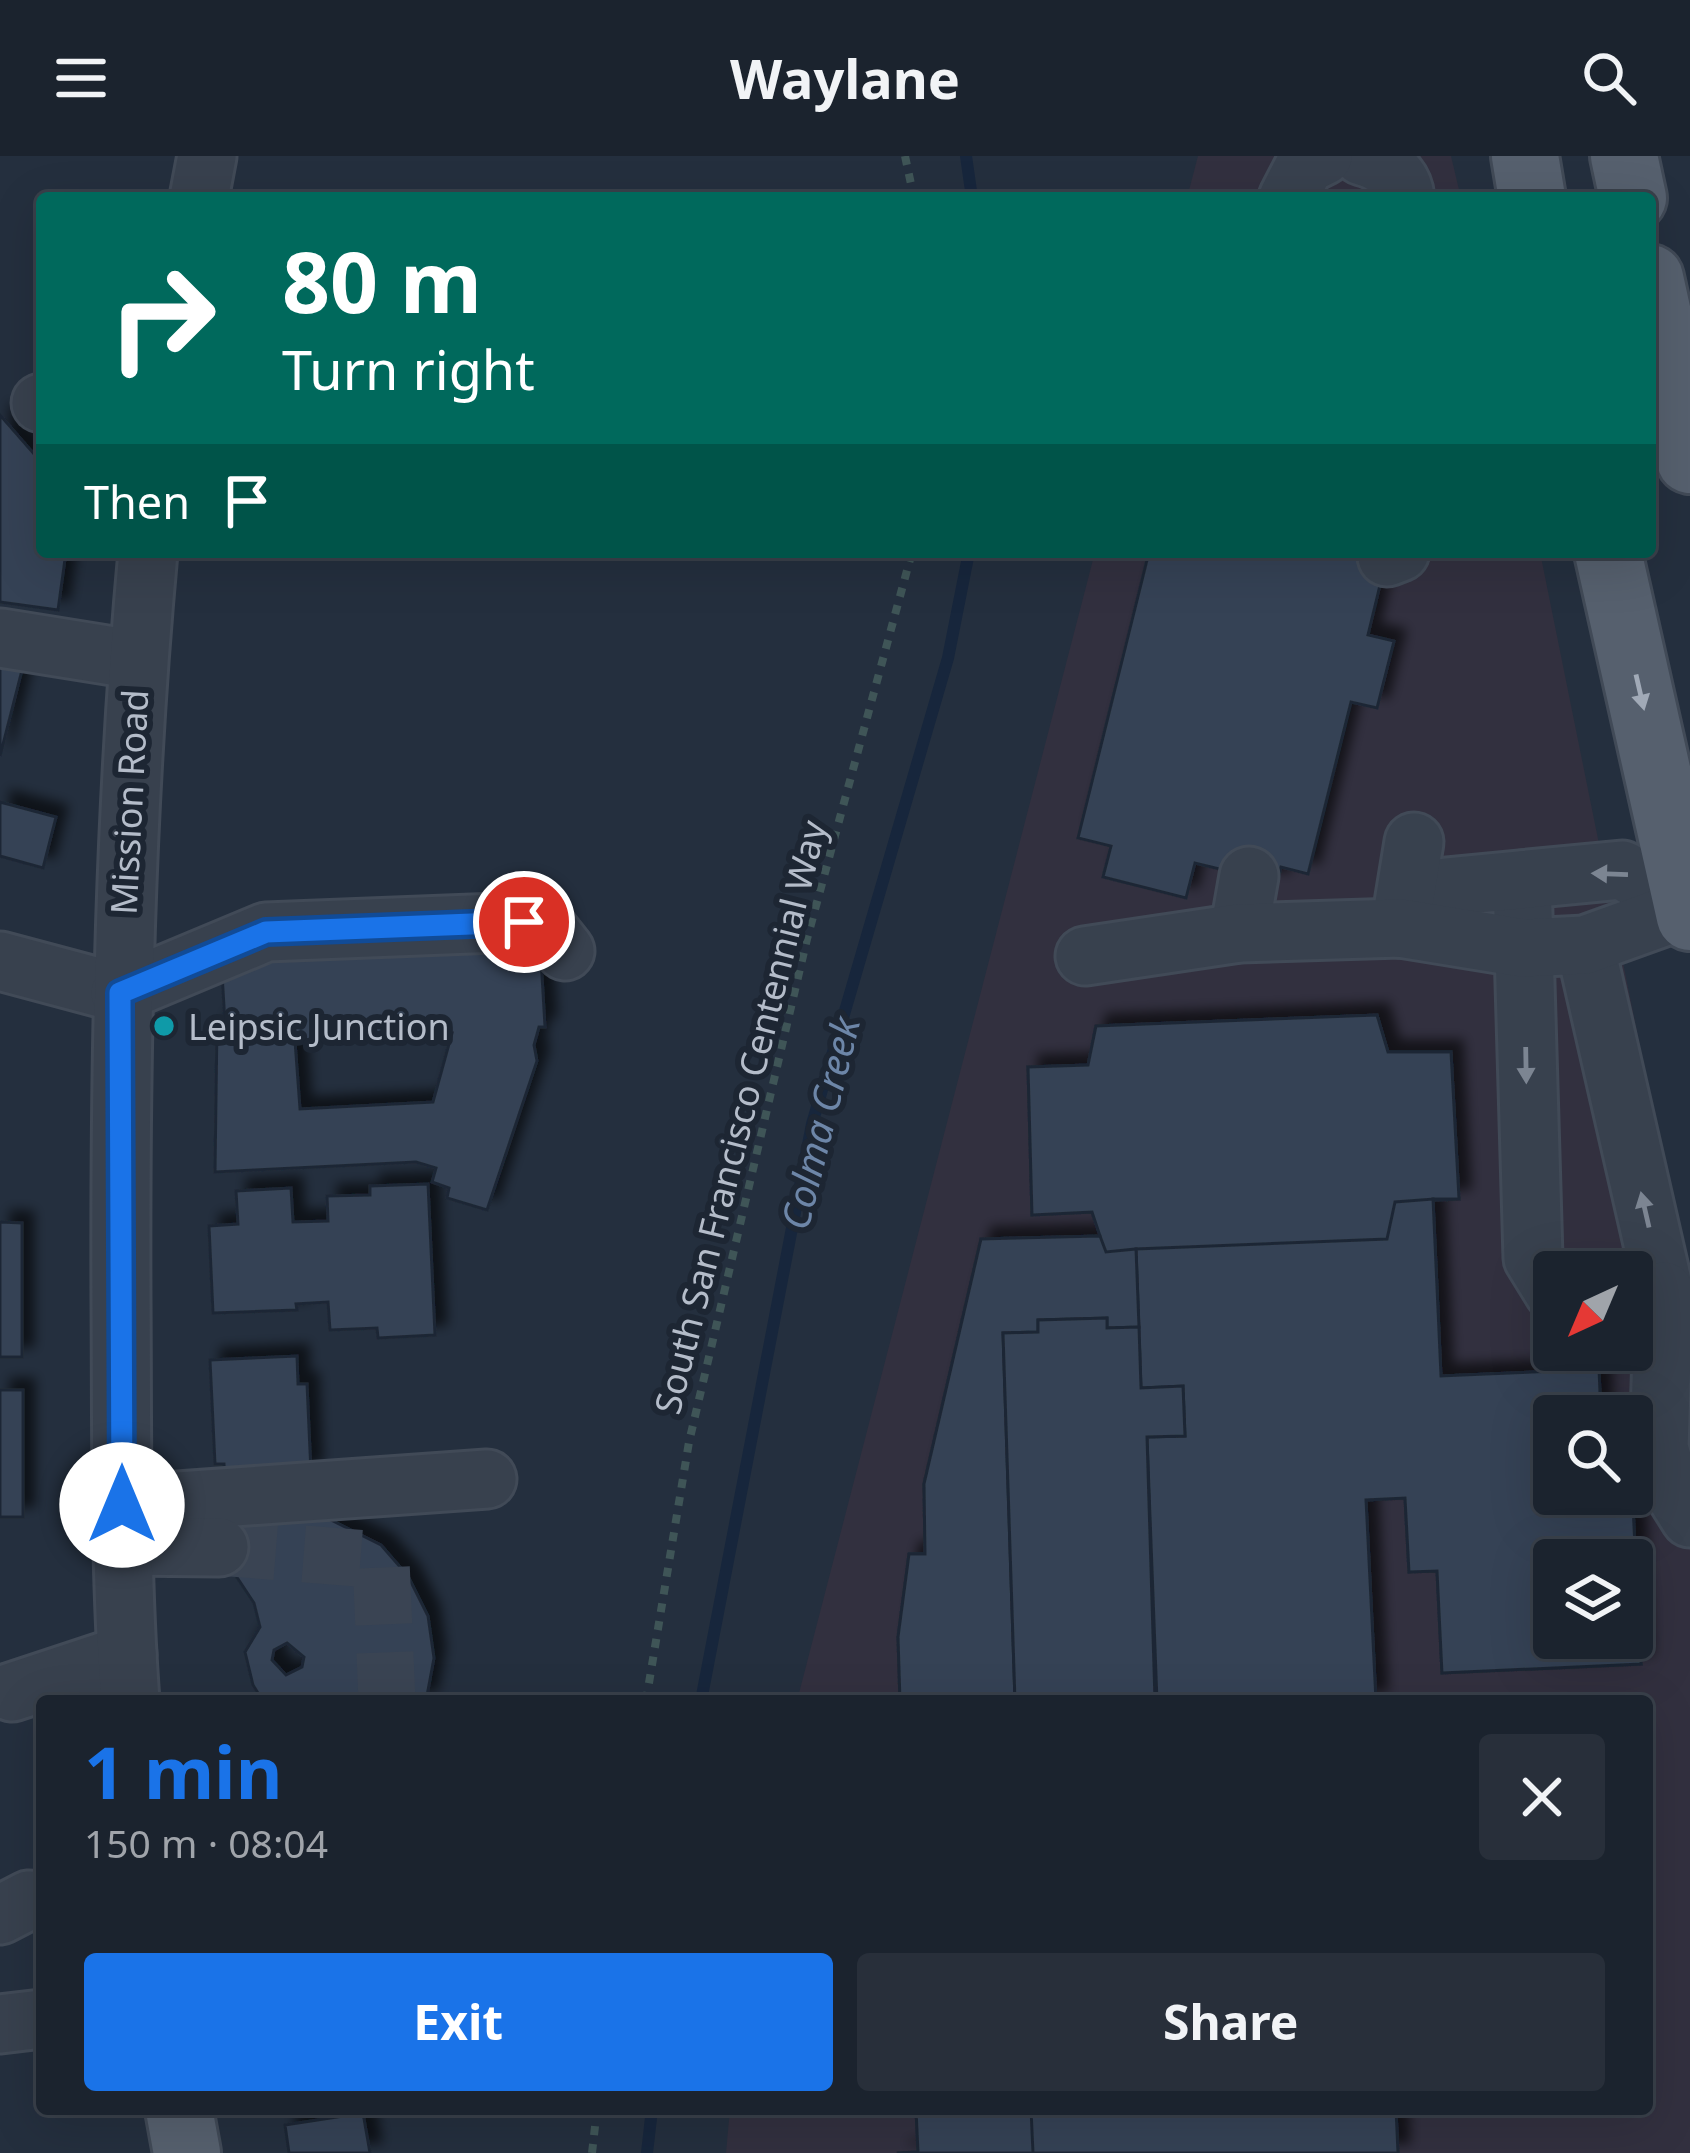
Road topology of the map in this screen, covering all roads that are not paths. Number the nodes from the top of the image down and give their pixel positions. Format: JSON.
{"nodes":[{"id":1,"x":207,"y":156,"type":"edge"},
{"id":2,"x":1525,"y":156,"type":"edge"},
{"id":3,"x":1624,"y":156,"type":"edge"},
{"id":4,"x":200,"y":192,"type":"edge"},
{"id":5,"x":1531,"y":192,"type":"edge"},
{"id":6,"x":1632,"y":192,"type":"edge"},
{"id":7,"x":1656,"y":305,"type":"edge"},
{"id":8,"x":1690,"y":460,"type":"edge"},
{"id":9,"x":147,"y":558,"type":"edge"},
{"id":10,"x":1609,"y":558,"type":"edge"},
{"id":11,"x":1,"y":638,"type":"edge"},
{"id":12,"x":138,"y":660,"type":"junction"},
{"id":13,"x":1414,"y":842,"type":"dead end"},
{"id":14,"x":1249,"y":876,"type":"dead end"},
{"id":15,"x":1522,"y":880,"type":"junction"},
{"id":16,"x":1689,"y":911,"type":"edge"},
{"id":17,"x":1400,"y":928,"type":"junction"},
{"id":18,"x":1239,"y":933,"type":"junction"},
{"id":19,"x":1585,"y":945,"type":"junction"},
{"id":20,"x":1523,"y":948,"type":"junction"},
{"id":21,"x":566,"y":951,"type":"dead end"},
{"id":22,"x":1084,"y":956,"type":"dead end"},
{"id":23,"x":0,"y":962,"type":"edge"},
{"id":24,"x":120,"y":993,"type":"junction"},
{"id":25,"x":1640,"y":1251,"type":"edge"},
{"id":26,"x":1533,"y":1258,"type":"edge"},
{"id":27,"x":1653,"y":1365,"type":"edge"},
{"id":28,"x":487,"y":1479,"type":"dead end"},
{"id":29,"x":1690,"y":1518,"type":"edge"},
{"id":30,"x":123,"y":1526,"type":"junction"},
{"id":31,"x":219,"y":1547,"type":"tunnel mouth"},
{"id":32,"x":128,"y":1677,"type":"edge"},
{"id":33,"x":12,"y":1692,"type":"dead end"},
{"id":34,"x":36,"y":2021,"type":"edge"},
{"id":35,"x":0,"y":2024,"type":"edge"},
{"id":36,"x":180,"y":2115,"type":"edge"},
{"id":37,"x":187,"y":2153,"type":"edge"}],
"edges":[{"from":1,"to":4,"type":"street"},
{"from":2,"to":5,"type":"main road"},
{"from":3,"to":6,"type":"main road"},
{"from":7,"to":8,"type":"main road"},
{"from":9,"to":12,"type":"street","name":"Mission Road"},
{"from":10,"to":16,"type":"main road","one_way":true},
{"from":11,"to":12,"type":"street"},
{"from":12,"to":24,"type":"street","name":"Mission Road"},
{"from":13,"to":17,"type":"street"},
{"from":14,"to":18,"type":"street"},
{"from":16,"to":15,"type":"street","one_way":true},
{"from":15,"to":17,"type":"street"},
{"from":15,"to":20,"type":"street"},
{"from":16,"to":19,"type":"street"},
{"from":17,"to":18,"type":"street"},
{"from":17,"to":20,"type":"street"},
{"from":18,"to":22,"type":"street"},
{"from":19,"to":20,"type":"street"},
{"from":25,"to":19,"type":"street","one_way":true},
{"from":20,"to":26,"type":"street","one_way":true},
{"from":21,"to":24,"type":"street"},
{"from":23,"to":24,"type":"street"},
{"from":24,"to":30,"type":"street","name":"Mission Road"},
{"from":27,"to":29,"type":"street"},
{"from":28,"to":30,"type":"street"},
{"from":30,"to":31,"type":"street"},
{"from":30,"to":32,"type":"street","name":"Mission Road"},
{"from":32,"to":33,"type":"street"},
{"from":34,"to":35,"type":"street"},
{"from":36,"to":37,"type":"main road"}]}
